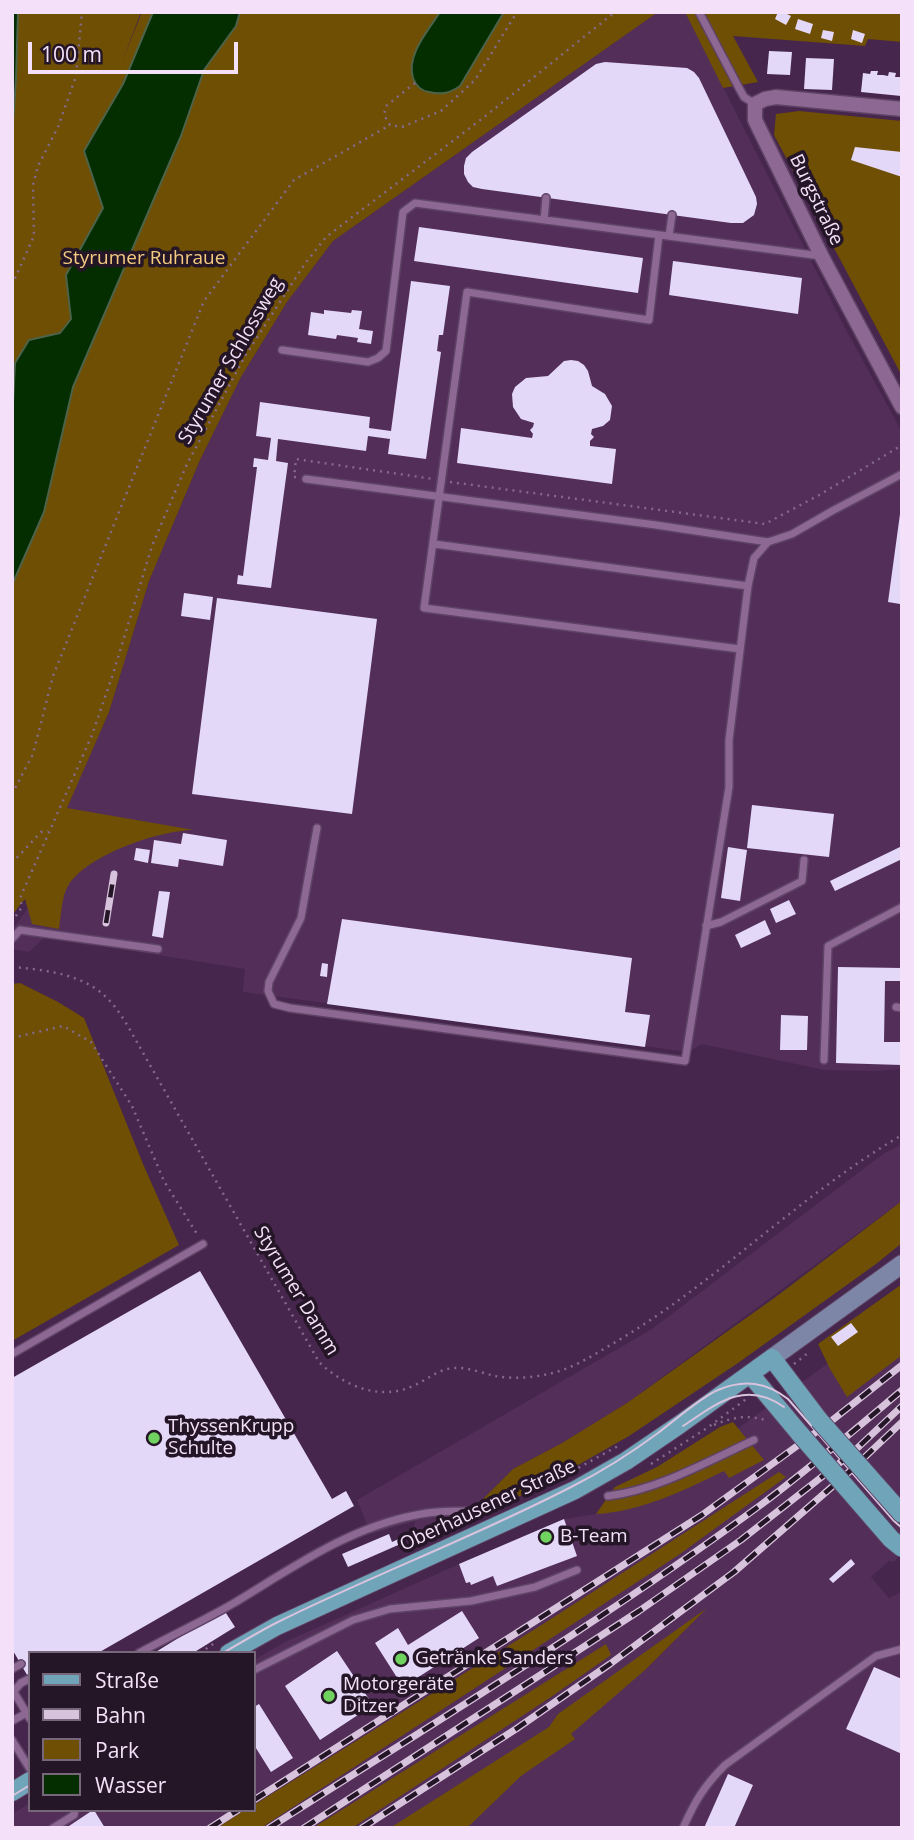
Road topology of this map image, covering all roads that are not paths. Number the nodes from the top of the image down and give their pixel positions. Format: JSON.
{"nodes":[{"id":1,"x":699,"y":12,"type":"edge"},
{"id":2,"x":755,"y":104,"type":"junction"},
{"id":3,"x":902,"y":109,"type":"edge"},
{"id":4,"x":547,"y":198,"type":"dead end"},
{"id":5,"x":672,"y":215,"type":"dead end"},
{"id":6,"x":544,"y":220,"type":"junction"},
{"id":7,"x":659,"y":235,"type":"junction"},
{"id":8,"x":669,"y":236,"type":"junction"},
{"id":9,"x":822,"y":257,"type":"junction"},
{"id":10,"x":282,"y":350,"type":"dead end"},
{"id":11,"x":902,"y":407,"type":"edge"},
{"id":12,"x":902,"y":474,"type":"edge"},
{"id":13,"x":306,"y":479,"type":"road end"},
{"id":14,"x":439,"y":496,"type":"junction"},
{"id":15,"x":768,"y":542,"type":"junction"},
{"id":16,"x":433,"y":544,"type":"junction"},
{"id":17,"x":748,"y":586,"type":"junction"},
{"id":18,"x":740,"y":649,"type":"junction"},
{"id":19,"x":317,"y":828,"type":"dead end"},
{"id":20,"x":804,"y":860,"type":"dead end"},
{"id":21,"x":902,"y":907,"type":"edge"},
{"id":22,"x":706,"y":926,"type":"junction"},
{"id":23,"x":12,"y":939,"type":"edge"},
{"id":24,"x":158,"y":949,"type":"dead end"},
{"id":25,"x":824,"y":1060,"type":"dead end"},
{"id":26,"x":203,"y":1244,"type":"road end"},
{"id":27,"x":902,"y":1264,"type":"edge"},
{"id":28,"x":12,"y":1354,"type":"edge"},
{"id":29,"x":761,"y":1366,"type":"junction"},
{"id":30,"x":754,"y":1440,"type":"dead end"},
{"id":31,"x":608,"y":1496,"type":"dead end"},
{"id":32,"x":469,"y":1511,"type":"dead end"},
{"id":33,"x":902,"y":1514,"type":"edge"},
{"id":34,"x":902,"y":1548,"type":"edge"},
{"id":35,"x":577,"y":1570,"type":"dead end"},
{"id":36,"x":224,"y":1647,"type":"edge"},
{"id":37,"x":902,"y":1649,"type":"edge"},
{"id":38,"x":143,"y":1651,"type":"edge"},
{"id":39,"x":21,"y":1664,"type":"dead end"},
{"id":40,"x":12,"y":1669,"type":"edge"},
{"id":41,"x":256,"y":1669,"type":"edge"},
{"id":42,"x":28,"y":1680,"type":"edge"},
{"id":43,"x":13,"y":1690,"type":"edge"},
{"id":44,"x":28,"y":1712,"type":"edge"},
{"id":45,"x":12,"y":1741,"type":"edge"},
{"id":46,"x":28,"y":1766,"type":"edge"},
{"id":47,"x":28,"y":1782,"type":"edge"},
{"id":48,"x":12,"y":1792,"type":"edge"},
{"id":49,"x":75,"y":1812,"type":"edge"},
{"id":50,"x":53,"y":1828,"type":"edge"},
{"id":51,"x":683,"y":1828,"type":"edge"}],
"edges":[{"from":1,"to":2,"type":"lane","name":"Burgstraße"},
{"from":2,"to":3,"type":"street"},
{"from":2,"to":9,"type":"street","name":"Burgstraße"},
{"from":4,"to":6,"type":"lane"},
{"from":5,"to":8,"type":"lane"},
{"from":6,"to":7,"type":"lane"},
{"from":6,"to":10,"type":"lane"},
{"from":7,"to":8,"type":"lane"},
{"from":7,"to":14,"type":"lane"},
{"from":8,"to":9,"type":"lane"},
{"from":9,"to":11,"type":"street","name":"Burgstraße"},
{"from":12,"to":15,"type":"lane"},
{"from":13,"to":14,"type":"lane"},
{"from":14,"to":15,"type":"lane"},
{"from":14,"to":16,"type":"lane"},
{"from":15,"to":17,"type":"lane"},
{"from":16,"to":17,"type":"lane"},
{"from":16,"to":18,"type":"lane"},
{"from":17,"to":18,"type":"lane"},
{"from":18,"to":22,"type":"lane"},
{"from":19,"to":22,"type":"lane"},
{"from":20,"to":22,"type":"lane"},
{"from":21,"to":25,"type":"lane"},
{"from":23,"to":24,"type":"lane"},
{"from":26,"to":28,"type":"lane"},
{"from":27,"to":29,"type":"main road"},
{"from":29,"to":33,"type":"main road","bridge":true},
{"from":29,"to":34,"type":"main road","bridge":true},
{"from":29,"to":36,"type":"main road","name":"Oberhausener Straße"},
{"from":30,"to":31,"type":"lane"},
{"from":32,"to":38,"type":"lane"},
{"from":35,"to":41,"type":"lane"},
{"from":37,"to":51,"type":"lane"},
{"from":39,"to":40,"type":"lane"},
{"from":42,"to":43,"type":"lane"},
{"from":43,"to":44,"type":"lane"},
{"from":45,"to":46,"type":"lane"},
{"from":47,"to":48,"type":"main road"},
{"from":49,"to":50,"type":"lane"}]}
